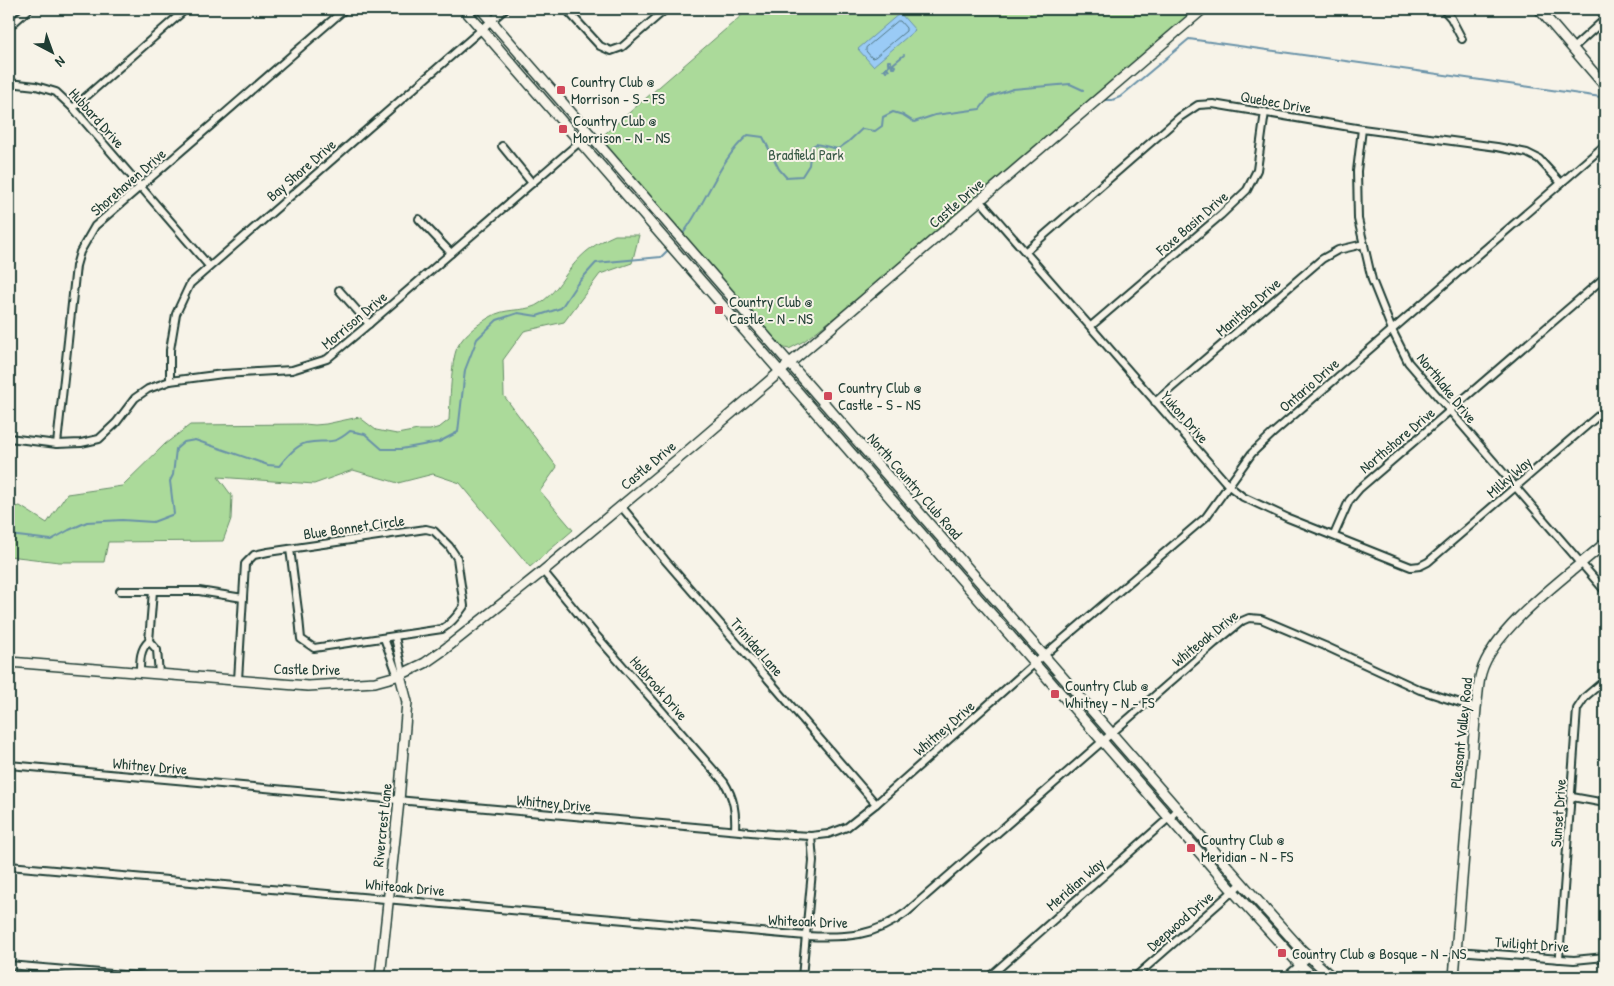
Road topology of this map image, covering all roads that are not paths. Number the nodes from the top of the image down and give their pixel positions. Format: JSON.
{"nodes":[{"id":1,"x":30,"y":9,"type":"edge"},
{"id":2,"x":186,"y":9,"type":"edge"},
{"id":3,"x":345,"y":9,"type":"edge"},
{"id":4,"x":464,"y":9,"type":"edge"},
{"id":5,"x":481,"y":9,"type":"edge"},
{"id":6,"x":505,"y":9,"type":"edge"},
{"id":7,"x":566,"y":9,"type":"edge"},
{"id":8,"x":666,"y":9,"type":"edge"},
{"id":9,"x":1203,"y":9,"type":"edge"},
{"id":10,"x":1443,"y":9,"type":"edge"},
{"id":11,"x":1539,"y":9,"type":"edge"},
{"id":12,"x":1605,"y":19,"type":"edge"},
{"id":13,"x":491,"y":20,"type":"junction"},
{"id":14,"x":9,"y":26,"type":"edge"},
{"id":15,"x":481,"y":29,"type":"junction"},
{"id":16,"x":1462,"y":39,"type":"dead end"},
{"id":17,"x":1572,"y":48,"type":"junction"},
{"id":18,"x":9,"y":83,"type":"edge"},
{"id":19,"x":1605,"y":86,"type":"edge"},
{"id":20,"x":73,"y":108,"type":"junction"},
{"id":21,"x":1265,"y":112,"type":"junction"},
{"id":22,"x":1362,"y":129,"type":"junction"},
{"id":23,"x":590,"y":133,"type":"junction"},
{"id":24,"x":580,"y":142,"type":"junction"},
{"id":25,"x":1605,"y":145,"type":"edge"},
{"id":26,"x":502,"y":146,"type":"dead end"},
{"id":27,"x":532,"y":183,"type":"junction"},
{"id":28,"x":1561,"y":184,"type":"junction"},
{"id":29,"x":141,"y":187,"type":"junction"},
{"id":30,"x":640,"y":190,"type":"junction"},
{"id":31,"x":630,"y":199,"type":"junction"},
{"id":32,"x":980,"y":200,"type":"junction"},
{"id":33,"x":419,"y":219,"type":"dead end"},
{"id":34,"x":1364,"y":244,"type":"junction"},
{"id":35,"x":1026,"y":251,"type":"junction"},
{"id":36,"x":451,"y":254,"type":"junction"},
{"id":37,"x":210,"y":266,"type":"junction"},
{"id":38,"x":1605,"y":277,"type":"edge"},
{"id":39,"x":339,"y":290,"type":"dead end"},
{"id":40,"x":369,"y":324,"type":"junction"},
{"id":41,"x":1091,"y":326,"type":"junction"},
{"id":42,"x":1392,"y":330,"type":"junction"},
{"id":43,"x":789,"y":364,"type":"junction"},
{"id":44,"x":780,"y":372,"type":"junction"},
{"id":45,"x":170,"y":381,"type":"junction"},
{"id":46,"x":1155,"y":402,"type":"junction"},
{"id":47,"x":1605,"y":410,"type":"edge"},
{"id":48,"x":1450,"y":412,"type":"junction"},
{"id":49,"x":9,"y":438,"type":"edge"},
{"id":50,"x":57,"y":444,"type":"junction"},
{"id":51,"x":1229,"y":486,"type":"junction"},
{"id":52,"x":1515,"y":488,"type":"junction"},
{"id":53,"x":912,"y":503,"type":"junction"},
{"id":54,"x":621,"y":506,"type":"junction"},
{"id":55,"x":902,"y":511,"type":"junction"},
{"id":56,"x":1334,"y":535,"type":"junction"},
{"id":57,"x":1605,"y":543,"type":"edge"},
{"id":58,"x":290,"y":549,"type":"junction"},
{"id":59,"x":1428,"y":562,"type":"joint"},
{"id":60,"x":1581,"y":564,"type":"junction"},
{"id":61,"x":543,"y":571,"type":"junction"},
{"id":62,"x":120,"y":591,"type":"dead end"},
{"id":63,"x":153,"y":591,"type":"junction"},
{"id":64,"x":1605,"y":592,"type":"edge"},
{"id":65,"x":243,"y":598,"type":"junction"},
{"id":66,"x":394,"y":637,"type":"junction"},
{"id":67,"x":384,"y":638,"type":"junction"},
{"id":68,"x":150,"y":641,"type":"junction"},
{"id":69,"x":1044,"y":656,"type":"junction"},
{"id":70,"x":9,"y":662,"type":"edge"},
{"id":71,"x":1035,"y":663,"type":"junction"},
{"id":72,"x":140,"y":672,"type":"junction"},
{"id":73,"x":158,"y":674,"type":"junction"},
{"id":74,"x":400,"y":676,"type":"junction"},
{"id":75,"x":238,"y":680,"type":"junction"},
{"id":76,"x":1605,"y":680,"type":"edge"},
{"id":77,"x":1476,"y":708,"type":"junction"},
{"id":78,"x":1112,"y":733,"type":"junction"},
{"id":79,"x":1103,"y":741,"type":"junction"},
{"id":80,"x":9,"y":765,"type":"edge"},
{"id":81,"x":1572,"y":797,"type":"junction"},
{"id":82,"x":399,"y":801,"type":"junction"},
{"id":83,"x":1605,"y":803,"type":"edge"},
{"id":84,"x":876,"y":804,"type":"junction"},
{"id":85,"x":1179,"y":809,"type":"junction"},
{"id":86,"x":1169,"y":818,"type":"junction"},
{"id":87,"x":735,"y":830,"type":"junction"},
{"id":88,"x":811,"y":836,"type":"junction"},
{"id":89,"x":9,"y":866,"type":"edge"},
{"id":90,"x":1242,"y":883,"type":"junction"},
{"id":91,"x":1233,"y":891,"type":"junction"},
{"id":92,"x":388,"y":898,"type":"junction"},
{"id":93,"x":806,"y":936,"type":"junction"},
{"id":94,"x":1457,"y":951,"type":"junction"},
{"id":95,"x":1309,"y":957,"type":"junction"},
{"id":96,"x":1605,"y":957,"type":"edge"},
{"id":97,"x":1559,"y":959,"type":"junction"},
{"id":98,"x":9,"y":965,"type":"edge"},
{"id":99,"x":1300,"y":965,"type":"junction"},
{"id":100,"x":146,"y":977,"type":"edge"},
{"id":101,"x":380,"y":977,"type":"edge"},
{"id":102,"x":802,"y":977,"type":"edge"},
{"id":103,"x":989,"y":977,"type":"edge"},
{"id":104,"x":1135,"y":977,"type":"edge"},
{"id":105,"x":1286,"y":977,"type":"edge"},
{"id":106,"x":1314,"y":977,"type":"edge"},
{"id":107,"x":1332,"y":977,"type":"edge"},
{"id":108,"x":1454,"y":977,"type":"edge"}],
"edges":[{"from":1,"to":14,"type":"street"},
{"from":2,"to":20,"type":"street"},
{"from":3,"to":29,"type":"street","name":"Shorehaven Drive"},
{"from":4,"to":15,"type":"main road","name":"North Country Club Road"},
{"from":5,"to":13,"type":"main road","name":"North Country Club Road"},
{"from":6,"to":13,"type":"street","name":"Bay Shore Drive"},
{"from":7,"to":8,"type":"street"},
{"from":9,"to":32,"type":"main road","name":"Castle Drive"},
{"from":10,"to":16,"type":"street"},
{"from":11,"to":17,"type":"main road"},
{"from":12,"to":17,"type":"street"},
{"from":13,"to":15,"type":"street","name":"Bay Shore Drive"},
{"from":13,"to":23,"type":"main road","name":"North Country Club Road"},
{"from":15,"to":24,"type":"main road","name":"North Country Club Road"},
{"from":15,"to":37,"type":"street","name":"Bay Shore Drive"},
{"from":17,"to":19,"type":"main road"},
{"from":18,"to":20,"type":"street","name":"Hubbard Drive"},
{"from":20,"to":29,"type":"street","name":"Hubbard Drive"},
{"from":21,"to":22,"type":"street","name":"Quebec Drive"},
{"from":21,"to":35,"type":"street","name":"Quebec Drive"},
{"from":21,"to":41,"type":"street","name":"Foxe Basin Drive"},
{"from":22,"to":28,"type":"street","name":"Quebec Drive"},
{"from":22,"to":34,"type":"street","name":"Northlake Drive"},
{"from":23,"to":24,"type":"street","name":"Morrison Drive"},
{"from":23,"to":30,"type":"main road","name":"North Country Club Road"},
{"from":24,"to":27,"type":"street","name":"Morrison Drive"},
{"from":24,"to":31,"type":"main road","name":"North Country Club Road"},
{"from":25,"to":28,"type":"street","name":"Ontario Drive"},
{"from":26,"to":27,"type":"street"},
{"from":27,"to":36,"type":"street","name":"Morrison Drive"},
{"from":28,"to":42,"type":"street","name":"Ontario Drive"},
{"from":29,"to":37,"type":"street","name":"Hubbard Drive"},
{"from":29,"to":50,"type":"street","name":"Shorehaven Drive"},
{"from":30,"to":31,"type":"main road"},
{"from":30,"to":43,"type":"main road","name":"North Country Club Road"},
{"from":31,"to":44,"type":"main road","name":"North Country Club Road"},
{"from":32,"to":35,"type":"street","name":"Yukon Drive"},
{"from":32,"to":43,"type":"main road","name":"Castle Drive"},
{"from":33,"to":36,"type":"street"},
{"from":34,"to":42,"type":"street","name":"Northlake Drive"},
{"from":34,"to":46,"type":"street","name":"Manitoba Drive"},
{"from":35,"to":41,"type":"street","name":"Yukon Drive"},
{"from":36,"to":40,"type":"street","name":"Morrison Drive"},
{"from":37,"to":45,"type":"street","name":"Bay Shore Drive"},
{"from":38,"to":48,"type":"street","name":"Northshore Drive"},
{"from":39,"to":40,"type":"street"},
{"from":40,"to":45,"type":"street","name":"Morrison Drive"},
{"from":41,"to":46,"type":"street","name":"Yukon Drive"},
{"from":42,"to":48,"type":"street","name":"Northlake Drive"},
{"from":42,"to":51,"type":"street","name":"Ontario Drive"},
{"from":43,"to":44,"type":"main road","name":"Castle Drive"},
{"from":43,"to":53,"type":"main road","name":"North Country Club Road"},
{"from":44,"to":54,"type":"main road","name":"Castle Drive"},
{"from":44,"to":55,"type":"main road","name":"North Country Club Road"},
{"from":45,"to":50,"type":"street","name":"Morrison Drive"},
{"from":46,"to":51,"type":"street","name":"Yukon Drive"},
{"from":47,"to":52,"type":"street","name":"Milky Way"},
{"from":48,"to":52,"type":"street","name":"Northlake Drive"},
{"from":48,"to":56,"type":"street","name":"Northshore Drive"},
{"from":49,"to":50,"type":"street","name":"Morrison Drive"},
{"from":51,"to":56,"type":"street","name":"Yukon Drive"},
{"from":51,"to":69,"type":"street","name":"Ontario Drive"},
{"from":52,"to":59,"type":"street","name":"Milky Way"},
{"from":52,"to":60,"type":"street","name":"Northlake Drive"},
{"from":53,"to":55,"type":"main road"},
{"from":53,"to":69,"type":"main road","name":"North Country Club Road"},
{"from":54,"to":61,"type":"main road","name":"Castle Drive"},
{"from":54,"to":84,"type":"street","name":"Trinidad Lane"},
{"from":55,"to":71,"type":"main road","name":"North Country Club Road"},
{"from":56,"to":59,"type":"street","name":"Yukon Drive"},
{"from":57,"to":60,"type":"main road","name":"Pleasant Valley Road"},
{"from":58,"to":65,"type":"street"},
{"from":58,"to":66,"type":"street","name":"Blue Bonnet Circle"},
{"from":58,"to":67,"type":"street","name":"Blue Bonnet Circle"},
{"from":60,"to":64,"type":"street","name":"Northlake Drive"},
{"from":60,"to":77,"type":"main road","name":"Pleasant Valley Road"},
{"from":61,"to":74,"type":"main road","name":"Castle Drive"},
{"from":61,"to":87,"type":"street","name":"Holbrook Drive"},
{"from":62,"to":63,"type":"street"},
{"from":63,"to":65,"type":"street"},
{"from":63,"to":68,"type":"street"},
{"from":65,"to":75,"type":"street"},
{"from":66,"to":67,"type":"street","name":"Blue Bonnet Circle"},
{"from":66,"to":74,"type":"street"},
{"from":67,"to":74,"type":"street"},
{"from":68,"to":72,"type":"street"},
{"from":68,"to":73,"type":"street"},
{"from":69,"to":71,"type":"street","name":"Whitney Drive"},
{"from":69,"to":78,"type":"main road","name":"North Country Club Road"},
{"from":70,"to":72,"type":"main road","name":"Castle Drive"},
{"from":71,"to":79,"type":"main road","name":"North Country Club Road"},
{"from":71,"to":84,"type":"street","name":"Whitney Drive"},
{"from":72,"to":73,"type":"main road","name":"Castle Drive"},
{"from":73,"to":75,"type":"main road","name":"Castle Drive"},
{"from":74,"to":75,"type":"main road","name":"Castle Drive"},
{"from":74,"to":82,"type":"main road","name":"Rivercrest Lane"},
{"from":76,"to":81,"type":"street","name":"Sunset Drive"},
{"from":77,"to":78,"type":"street","name":"Whiteoak Drive"},
{"from":77,"to":94,"type":"main road","name":"Pleasant Valley Road"},
{"from":78,"to":79,"type":"street","name":"Whiteoak Drive"},
{"from":78,"to":85,"type":"main road","name":"North Country Club Road"},
{"from":79,"to":86,"type":"main road","name":"North Country Club Road"},
{"from":79,"to":93,"type":"street","name":"Whiteoak Drive"},
{"from":80,"to":82,"type":"street","name":"Whitney Drive"},
{"from":81,"to":83,"type":"street"},
{"from":81,"to":97,"type":"street","name":"Sunset Drive"},
{"from":82,"to":87,"type":"street","name":"Whitney Drive"},
{"from":82,"to":92,"type":"main road","name":"Rivercrest Lane"},
{"from":84,"to":88,"type":"street","name":"Whitney Drive"},
{"from":85,"to":86,"type":"street","name":"Meridian Way"},
{"from":85,"to":90,"type":"main road","name":"North Country Club Road"},
{"from":86,"to":91,"type":"main road","name":"North Country Club Road"},
{"from":86,"to":103,"type":"street","name":"Meridian Way"},
{"from":87,"to":88,"type":"street","name":"Whitney Drive"},
{"from":88,"to":93,"type":"street"},
{"from":89,"to":92,"type":"street","name":"Whiteoak Drive"},
{"from":90,"to":91,"type":"street","name":"Deepwood Drive"},
{"from":90,"to":95,"type":"main road","name":"North Country Club Road"},
{"from":91,"to":99,"type":"main road","name":"North Country Club Road"},
{"from":91,"to":104,"type":"street","name":"Deepwood Drive"},
{"from":92,"to":93,"type":"street","name":"Whiteoak Drive"},
{"from":92,"to":101,"type":"main road","name":"Rivercrest Lane"},
{"from":93,"to":102,"type":"street"},
{"from":94,"to":97,"type":"street","name":"Twilight Drive"},
{"from":94,"to":108,"type":"main road","name":"Pleasant Valley Road"},
{"from":95,"to":99,"type":"street"},
{"from":95,"to":107,"type":"main road","name":"North Country Club Road"},
{"from":96,"to":97,"type":"street","name":"Twilight Drive"},
{"from":98,"to":100,"type":"street"},
{"from":99,"to":105,"type":"street"},
{"from":99,"to":106,"type":"main road","name":"North Country Club Road"}]}
